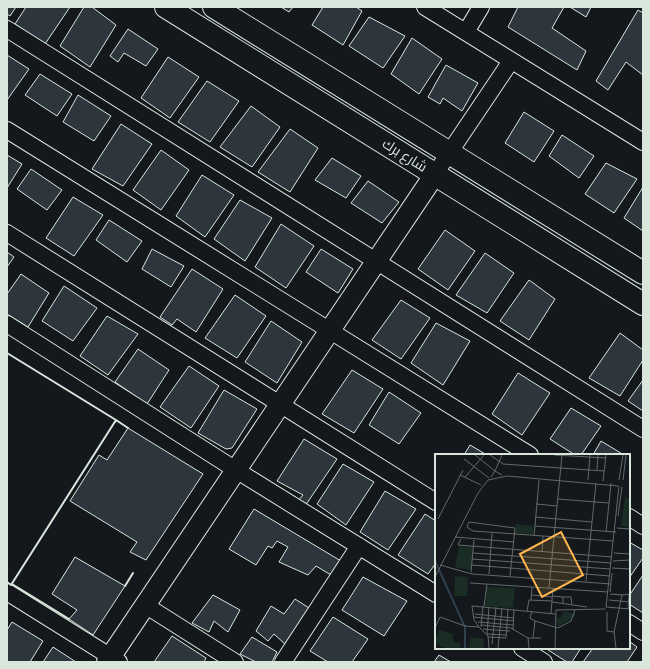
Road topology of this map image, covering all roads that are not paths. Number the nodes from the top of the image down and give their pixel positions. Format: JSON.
{"nodes":[{"id":1,"x":166,"y":7,"type":"edge"},
{"id":2,"x":214,"y":7,"type":"edge"},
{"id":3,"x":425,"y":7,"type":"edge"},
{"id":4,"x":481,"y":7,"type":"edge"},
{"id":5,"x":7,"y":29,"type":"edge"},
{"id":6,"x":466,"y":32,"type":"junction"},
{"id":7,"x":511,"y":61,"type":"junction"},
{"id":8,"x":7,"y":130,"type":"edge"},
{"id":9,"x":643,"y":142,"type":"edge"},
{"id":10,"x":449,"y":152,"type":"junction"},
{"id":11,"x":435,"y":174,"type":"junction"},
{"id":12,"x":7,"y":233,"type":"edge"},
{"id":13,"x":376,"y":261,"type":"junction"},
{"id":14,"x":643,"y":273,"type":"edge"},
{"id":15,"x":643,"y":304,"type":"edge"},
{"id":16,"x":7,"y":324,"type":"edge"},
{"id":17,"x":329,"y":330,"type":"junction"},
{"id":18,"x":280,"y":404,"type":"junction"},
{"id":19,"x":643,"y":429,"type":"edge"},
{"id":20,"x":528,"y":454,"type":"edge"},
{"id":21,"x":236,"y":470,"type":"junction"},
{"id":22,"x":435,"y":501,"type":"edge"},
{"id":23,"x":630,"y":518,"type":"edge"},
{"id":24,"x":643,"y":526,"type":"edge"},
{"id":25,"x":359,"y":546,"type":"junction"},
{"id":26,"x":7,"y":592,"type":"edge"},
{"id":27,"x":435,"y":593,"type":"edge"},
{"id":28,"x":145,"y":605,"type":"junction"},
{"id":29,"x":630,"y":624,"type":"edge"},
{"id":30,"x":643,"y":632,"type":"edge"},
{"id":31,"x":524,"y":649,"type":"edge"},
{"id":32,"x":112,"y":660,"type":"edge"},
{"id":33,"x":235,"y":662,"type":"edge"},
{"id":34,"x":283,"y":662,"type":"edge"},
{"id":35,"x":544,"y":662,"type":"edge"}],
"edges":[{"from":1,"to":11,"type":"main road","name":"شارع برك"},
{"from":2,"to":10,"type":"main road","name":"شارع برك"},
{"from":3,"to":6,"type":"street"},
{"from":4,"to":6,"type":"street"},
{"from":5,"to":13,"type":"street"},
{"from":6,"to":7,"type":"street"},
{"from":7,"to":9,"type":"street"},
{"from":7,"to":10,"type":"street"},
{"from":8,"to":17,"type":"street"},
{"from":10,"to":11,"type":"street"},
{"from":10,"to":14,"type":"main road","name":"شارع برك"},
{"from":11,"to":13,"type":"street"},
{"from":11,"to":15,"type":"main road","name":"شارع برك"},
{"from":12,"to":18,"type":"street"},
{"from":13,"to":17,"type":"street"},
{"from":13,"to":19,"type":"street"},
{"from":16,"to":21,"type":"street"},
{"from":17,"to":18,"type":"street"},
{"from":17,"to":20,"type":"street"},
{"from":18,"to":21,"type":"street"},
{"from":18,"to":22,"type":"street"},
{"from":21,"to":25,"type":"street"},
{"from":21,"to":28,"type":"street"},
{"from":23,"to":24,"type":"street"},
{"from":25,"to":27,"type":"street"},
{"from":25,"to":34,"type":"street"},
{"from":26,"to":32,"type":"street"},
{"from":28,"to":32,"type":"street"},
{"from":28,"to":33,"type":"street"},
{"from":29,"to":30,"type":"street"},
{"from":31,"to":35,"type":"street"}]}
